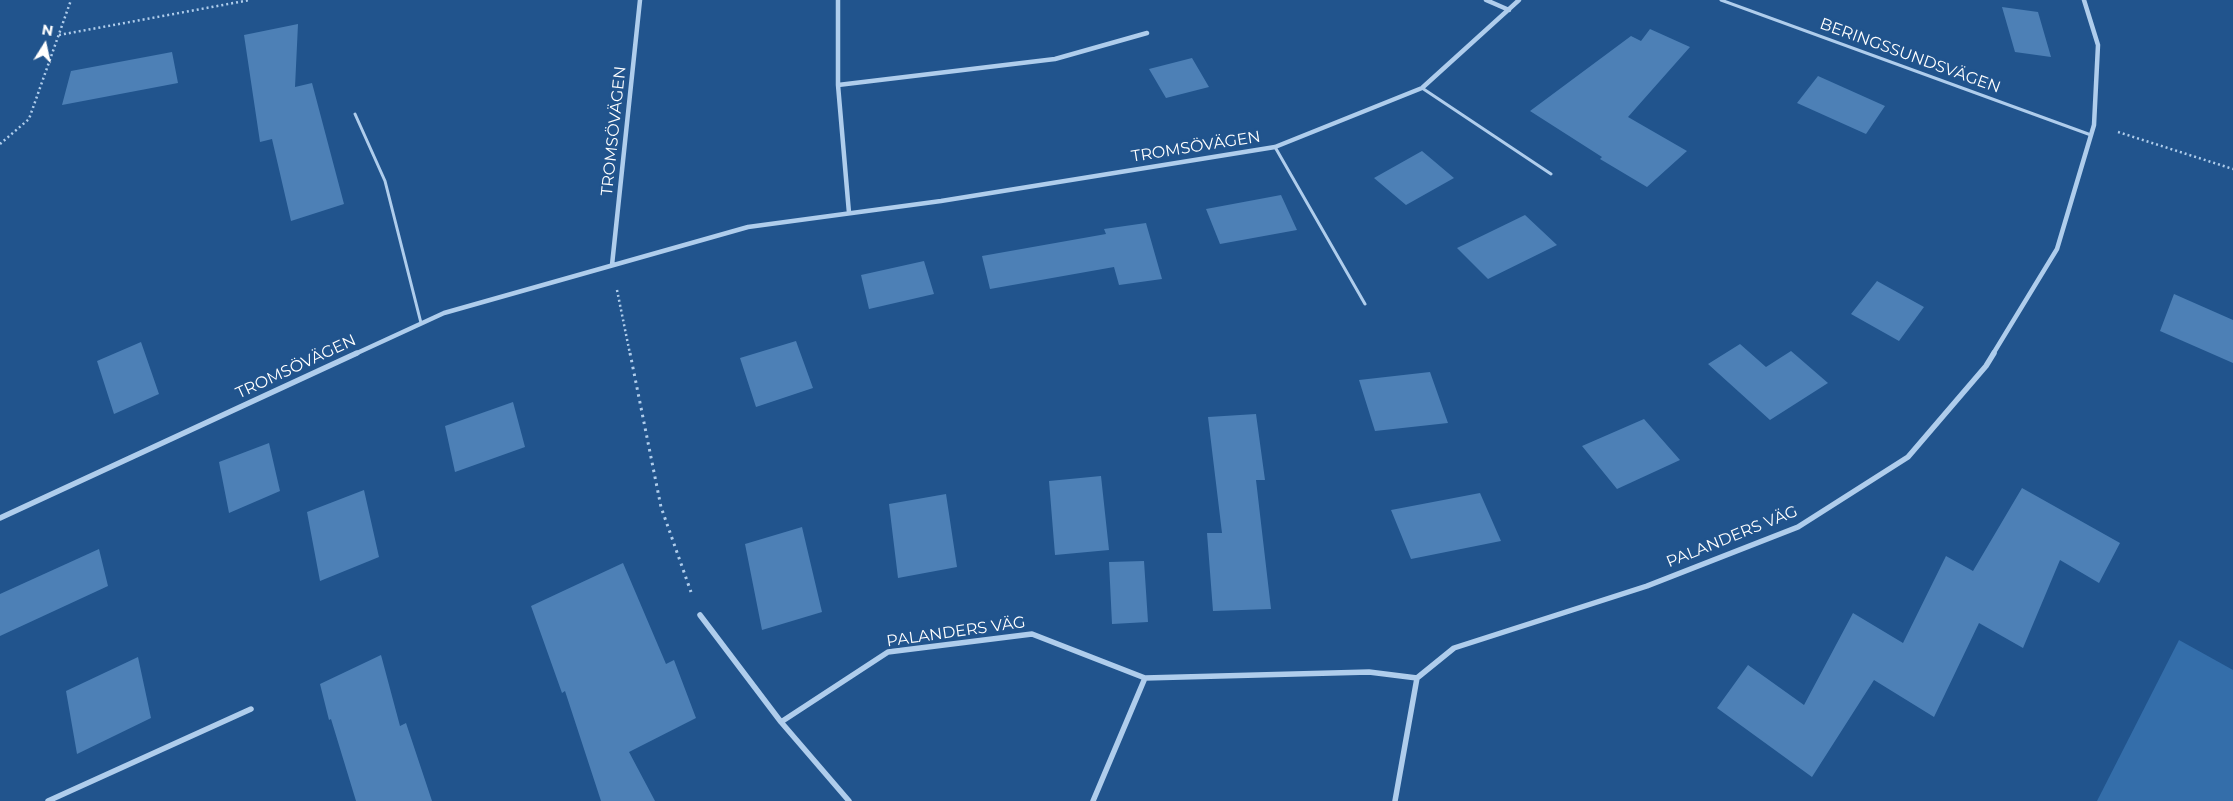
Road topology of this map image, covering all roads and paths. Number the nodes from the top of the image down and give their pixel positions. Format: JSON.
{"nodes":[{"id":1,"x":71,"y":0,"type":"edge"},
{"id":2,"x":250,"y":0,"type":"edge"},
{"id":3,"x":640,"y":0,"type":"edge"},
{"id":4,"x":838,"y":0,"type":"edge"},
{"id":5,"x":1486,"y":0,"type":"edge"},
{"id":6,"x":1519,"y":0,"type":"edge"},
{"id":7,"x":1721,"y":0,"type":"edge"},
{"id":8,"x":2084,"y":0,"type":"edge"},
{"id":9,"x":1509,"y":10,"type":"junction"},
{"id":10,"x":1147,"y":33,"type":"dead end"},
{"id":11,"x":58,"y":35,"type":"junction"},
{"id":12,"x":838,"y":85,"type":"junction"},
{"id":13,"x":1422,"y":88,"type":"junction"},
{"id":14,"x":355,"y":114,"type":"dead end"},
{"id":15,"x":2094,"y":125,"type":"junction"},
{"id":16,"x":2091,"y":135,"type":"junction"},
{"id":17,"x":0,"y":144,"type":"edge"},
{"id":18,"x":1275,"y":146,"type":"junction"},
{"id":19,"x":2233,"y":169,"type":"edge"},
{"id":20,"x":1551,"y":174,"type":"dead end"},
{"id":21,"x":849,"y":214,"type":"junction"},
{"id":22,"x":612,"y":265,"type":"junction"},
{"id":23,"x":1365,"y":304,"type":"dead end"},
{"id":24,"x":421,"y":324,"type":"junction"},
{"id":25,"x":0,"y":518,"type":"edge"},
{"id":26,"x":700,"y":615,"type":"joint"},
{"id":27,"x":1145,"y":678,"type":"junction"},
{"id":28,"x":1417,"y":678,"type":"junction"},
{"id":29,"x":251,"y":709,"type":"dead end"},
{"id":30,"x":782,"y":722,"type":"junction"},
{"id":31,"x":48,"y":801,"type":"edge"},
{"id":32,"x":849,"y":801,"type":"edge"},
{"id":33,"x":1093,"y":801,"type":"edge"},
{"id":34,"x":1395,"y":801,"type":"edge"}],
"edges":[{"from":1,"to":11,"type":"path"},
{"from":2,"to":11,"type":"path"},
{"from":3,"to":22,"type":"street","name":"TROMSÖVÄGEN"},
{"from":4,"to":12,"type":"street"},
{"from":5,"to":9,"type":"street"},
{"from":6,"to":9,"type":"street","name":"TROMSÖVÄGEN"},
{"from":7,"to":16,"type":"lane","name":"BERINGSSUNDSVÄGEN"},
{"from":8,"to":15,"type":"street","name":"PALANDERS VÄG"},
{"from":9,"to":13,"type":"street","name":"TROMSÖVÄGEN"},
{"from":10,"to":12,"type":"street"},
{"from":11,"to":17,"type":"path"},
{"from":12,"to":21,"type":"street"},
{"from":13,"to":18,"type":"street","name":"TROMSÖVÄGEN"},
{"from":13,"to":20,"type":"lane"},
{"from":14,"to":24,"type":"lane"},
{"from":15,"to":16,"type":"street","name":"PALANDERS VÄG"},
{"from":15,"to":19,"type":"path"},
{"from":16,"to":28,"type":"street","name":"PALANDERS VÄG"},
{"from":18,"to":21,"type":"street","name":"TROMSÖVÄGEN"},
{"from":18,"to":23,"type":"lane"},
{"from":21,"to":22,"type":"street","name":"TROMSÖVÄGEN"},
{"from":22,"to":24,"type":"street","name":"TROMSÖVÄGEN"},
{"from":22,"to":26,"type":"path"},
{"from":24,"to":25,"type":"street","name":"TROMSÖVÄGEN"},
{"from":26,"to":30,"type":"street"},
{"from":27,"to":28,"type":"street","name":"PALANDERS VÄG"},
{"from":27,"to":30,"type":"street","name":"PALANDERS VÄG"},
{"from":27,"to":33,"type":"street"},
{"from":28,"to":34,"type":"street"},
{"from":29,"to":31,"type":"street"},
{"from":30,"to":32,"type":"street"}]}
